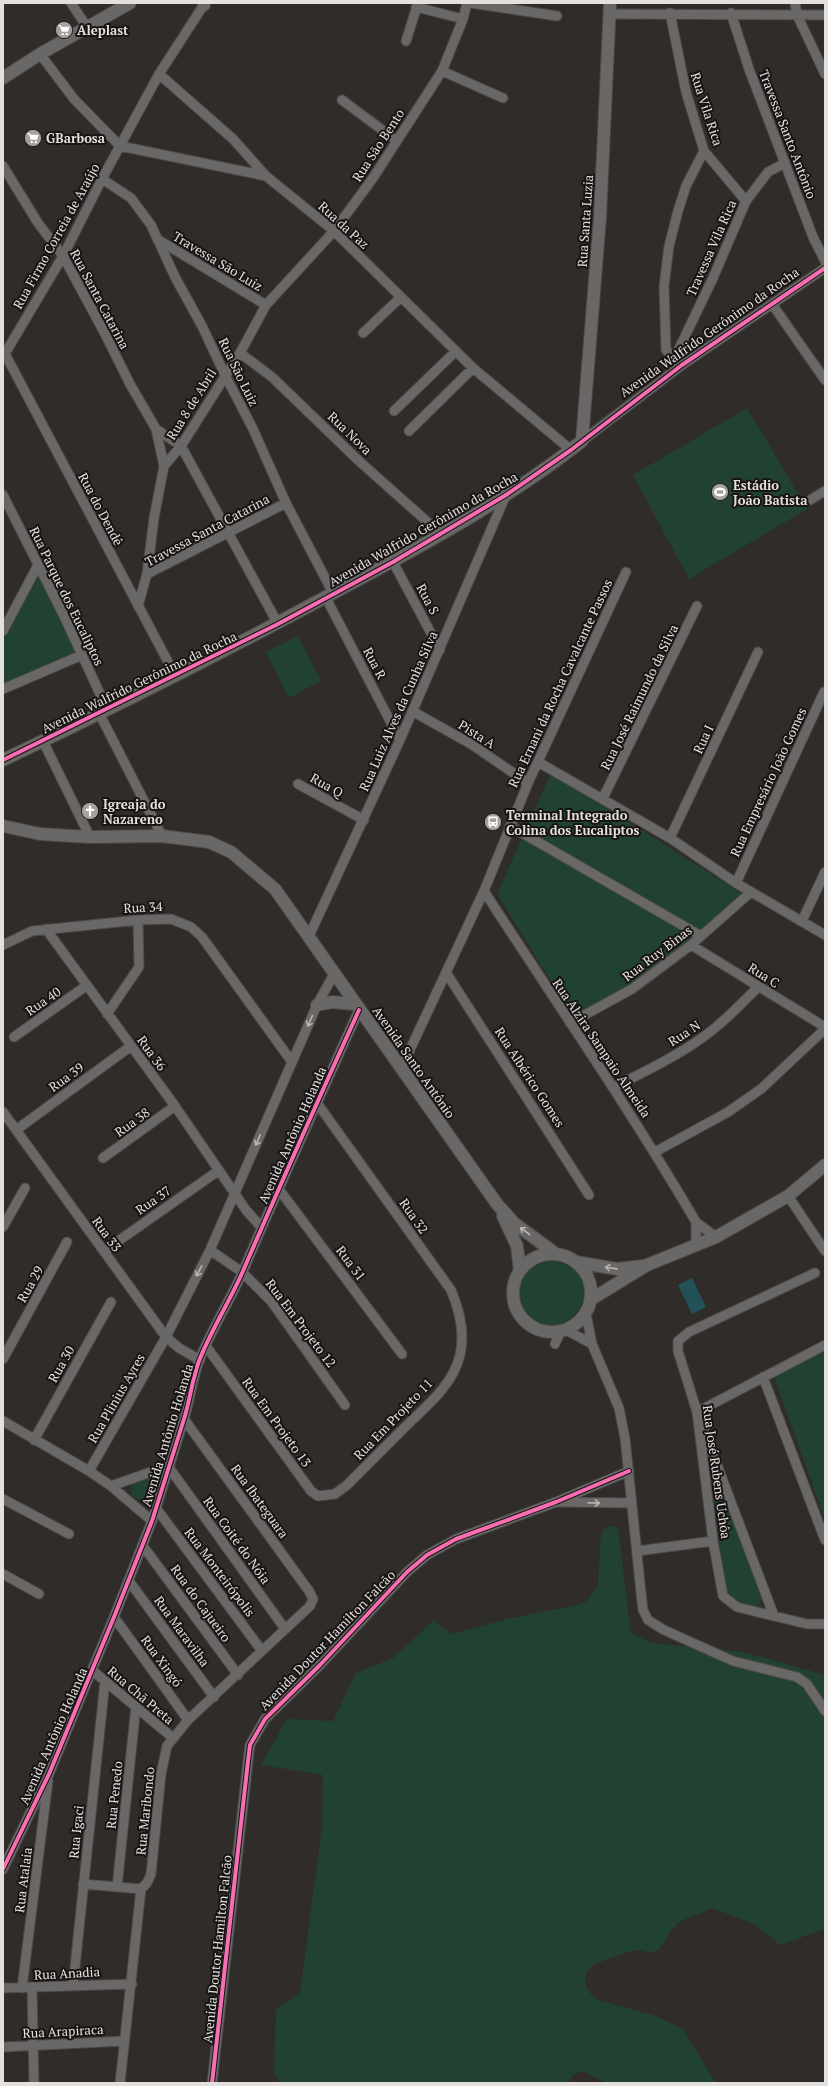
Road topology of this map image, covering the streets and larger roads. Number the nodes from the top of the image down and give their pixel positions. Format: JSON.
{"nodes":[{"id":1,"x":71,"y":3,"type":"edge"},
{"id":2,"x":130,"y":3,"type":"edge"},
{"id":3,"x":468,"y":3,"type":"edge"},
{"id":4,"x":471,"y":3,"type":"edge"},
{"id":5,"x":795,"y":3,"type":"edge"},
{"id":6,"x":204,"y":4,"type":"edge"},
{"id":7,"x":417,"y":5,"type":"edge"},
{"id":8,"x":610,"y":8,"type":"edge"},
{"id":9,"x":670,"y":13,"type":"junction"},
{"id":10,"x":731,"y":13,"type":"junction"},
{"id":11,"x":797,"y":14,"type":"junction"},
{"id":12,"x":825,"y":15,"type":"edge"},
{"id":13,"x":557,"y":16,"type":"dead end"},
{"id":14,"x":463,"y":19,"type":"junction"},
{"id":15,"x":87,"y":27,"type":"junction"},
{"id":16,"x":406,"y":42,"type":"dead end"},
{"id":17,"x":40,"y":54,"type":"junction"},
{"id":18,"x":442,"y":71,"type":"junction"},
{"id":19,"x":159,"y":74,"type":"junction"},
{"id":20,"x":825,"y":74,"type":"edge"},
{"id":21,"x":3,"y":78,"type":"edge"},
{"id":22,"x":503,"y":98,"type":"dead end"},
{"id":23,"x":342,"y":100,"type":"dead end"},
{"id":24,"x":397,"y":141,"type":"junction"},
{"id":25,"x":120,"y":146,"type":"junction"},
{"id":26,"x":704,"y":151,"type":"junction"},
{"id":27,"x":785,"y":163,"type":"junction"},
{"id":28,"x":3,"y":166,"type":"edge"},
{"id":29,"x":266,"y":176,"type":"junction"},
{"id":30,"x":102,"y":179,"type":"junction"},
{"id":31,"x":746,"y":201,"type":"junction"},
{"id":32,"x":334,"y":231,"type":"junction"},
{"id":33,"x":157,"y":239,"type":"junction"},
{"id":34,"x":63,"y":256,"type":"junction"},
{"id":35,"x":825,"y":261,"type":"edge"},
{"id":36,"x":825,"y":268,"type":"edge"},
{"id":37,"x":401,"y":296,"type":"junction"},
{"id":38,"x":772,"y":304,"type":"junction"},
{"id":39,"x":266,"y":305,"type":"junction"},
{"id":40,"x":363,"y":333,"type":"dead end"},
{"id":41,"x":456,"y":351,"type":"junction"},
{"id":42,"x":240,"y":353,"type":"junction"},
{"id":43,"x":4,"y":354,"type":"edge"},
{"id":44,"x":676,"y":355,"type":"junction"},
{"id":45,"x":682,"y":365,"type":"junction"},
{"id":46,"x":473,"y":368,"type":"junction"},
{"id":47,"x":225,"y":375,"type":"junction"},
{"id":48,"x":825,"y":380,"type":"edge"},
{"id":49,"x":394,"y":411,"type":"dead end"},
{"id":50,"x":156,"y":429,"type":"junction"},
{"id":51,"x":408,"y":431,"type":"dead end"},
{"id":52,"x":582,"y":441,"type":"junction"},
{"id":53,"x":181,"y":446,"type":"junction"},
{"id":54,"x":571,"y":450,"type":"junction"},
{"id":55,"x":164,"y":466,"type":"junction"},
{"id":56,"x":825,"y":491,"type":"edge"},
{"id":57,"x":3,"y":495,"type":"edge"},
{"id":58,"x":506,"y":495,"type":"junction"},
{"id":59,"x":810,"y":500,"type":"dead end"},
{"id":60,"x":286,"y":503,"type":"junction"},
{"id":61,"x":229,"y":533,"type":"junction"},
{"id":62,"x":441,"y":534,"type":"junction"},
{"id":63,"x":393,"y":562,"type":"junction"},
{"id":64,"x":38,"y":565,"type":"junction"},
{"id":65,"x":626,"y":572,"type":"dead end"},
{"id":66,"x":147,"y":574,"type":"junction"},
{"id":67,"x":330,"y":595,"type":"junction"},
{"id":68,"x":138,"y":606,"type":"junction"},
{"id":69,"x":697,"y":606,"type":"dead end"},
{"id":70,"x":278,"y":624,"type":"junction"},
{"id":71,"x":3,"y":631,"type":"edge"},
{"id":72,"x":440,"y":650,"type":"junction"},
{"id":73,"x":758,"y":652,"type":"dead end"},
{"id":74,"x":82,"y":655,"type":"junction"},
{"id":75,"x":175,"y":675,"type":"junction"},
{"id":76,"x":3,"y":689,"type":"edge"},
{"id":77,"x":824,"y":692,"type":"dead end"},
{"id":78,"x":103,"y":711,"type":"junction"},
{"id":79,"x":412,"y":711,"type":"junction"},
{"id":80,"x":400,"y":740,"type":"junction"},
{"id":81,"x":43,"y":741,"type":"junction"},
{"id":82,"x":3,"y":760,"type":"edge"},
{"id":83,"x":538,"y":762,"type":"junction"},
{"id":84,"x":528,"y":782,"type":"junction"},
{"id":85,"x":298,"y":784,"type":"dead end"},
{"id":86,"x":603,"y":798,"type":"junction"},
{"id":87,"x":364,"y":820,"type":"junction"},
{"id":88,"x":3,"y":826,"type":"edge"},
{"id":89,"x":510,"y":826,"type":"junction"},
{"id":90,"x":162,"y":836,"type":"junction"},
{"id":91,"x":90,"y":837,"type":"junction"},
{"id":92,"x":670,"y":838,"type":"junction"},
{"id":93,"x":825,"y":872,"type":"edge"},
{"id":94,"x":736,"y":883,"type":"junction"},
{"id":95,"x":484,"y":891,"type":"junction"},
{"id":96,"x":751,"y":892,"type":"junction"},
{"id":97,"x":138,"y":920,"type":"junction"},
{"id":98,"x":802,"y":921,"type":"junction"},
{"id":99,"x":46,"y":929,"type":"junction"},
{"id":100,"x":825,"y":935,"type":"edge"},
{"id":101,"x":309,"y":936,"type":"junction"},
{"id":102,"x":701,"y":936,"type":"junction"},
{"id":103,"x":691,"y":945,"type":"junction"},
{"id":104,"x":3,"y":946,"type":"edge"},
{"id":105,"x":334,"y":974,"type":"junction"},
{"id":106,"x":447,"y":974,"type":"junction"},
{"id":107,"x":86,"y":986,"type":"junction"},
{"id":108,"x":758,"y":987,"type":"junction"},
{"id":109,"x":317,"y":1005,"type":"junction"},
{"id":110,"x":357,"y":1007,"type":"junction"},
{"id":111,"x":107,"y":1014,"type":"junction"},
{"id":112,"x":570,"y":1023,"type":"junction"},
{"id":113,"x":825,"y":1028,"type":"edge"},
{"id":114,"x":14,"y":1037,"type":"dead end"},
{"id":115,"x":131,"y":1046,"type":"junction"},
{"id":116,"x":292,"y":1062,"type":"junction"},
{"id":117,"x":401,"y":1069,"type":"junction"},
{"id":118,"x":614,"y":1087,"type":"junction"},
{"id":119,"x":317,"y":1102,"type":"junction"},
{"id":120,"x":175,"y":1106,"type":"junction"},
{"id":121,"x":3,"y":1112,"type":"edge"},
{"id":122,"x":16,"y":1130,"type":"junction"},
{"id":123,"x":655,"y":1152,"type":"junction"},
{"id":124,"x":104,"y":1158,"type":"dead end"},
{"id":125,"x":825,"y":1165,"type":"edge"},
{"id":126,"x":218,"y":1171,"type":"junction"},
{"id":127,"x":25,"y":1188,"type":"dead end"},
{"id":128,"x":278,"y":1188,"type":"junction"},
{"id":129,"x":234,"y":1194,"type":"junction"},
{"id":130,"x":589,"y":1195,"type":"dead end"},
{"id":131,"x":788,"y":1196,"type":"junction"},
{"id":132,"x":497,"y":1204,"type":"junction"},
{"id":133,"x":696,"y":1222,"type":"junction"},
{"id":134,"x":3,"y":1227,"type":"edge"},
{"id":135,"x":261,"y":1227,"type":"junction"},
{"id":136,"x":716,"y":1237,"type":"junction"},
{"id":137,"x":67,"y":1242,"type":"dead end"},
{"id":138,"x":696,"y":1245,"type":"junction"},
{"id":139,"x":210,"y":1250,"type":"junction"},
{"id":140,"x":104,"y":1251,"type":"junction"},
{"id":141,"x":825,"y":1251,"type":"edge"},
{"id":142,"x":556,"y":1254,"type":"junction"},
{"id":143,"x":576,"y":1262,"type":"junction"},
{"id":144,"x":647,"y":1265,"type":"junction"},
{"id":145,"x":520,"y":1271,"type":"junction"},
{"id":146,"x":242,"y":1272,"type":"junction"},
{"id":147,"x":815,"y":1273,"type":"dead end"},
{"id":148,"x":590,"y":1300,"type":"junction"},
{"id":149,"x":111,"y":1302,"type":"dead end"},
{"id":150,"x":586,"y":1314,"type":"junction"},
{"id":151,"x":563,"y":1331,"type":"junction"},
{"id":152,"x":166,"y":1337,"type":"junction"},
{"id":153,"x":555,"y":1344,"type":"dead end"},
{"id":154,"x":592,"y":1344,"type":"junction"},
{"id":155,"x":825,"y":1345,"type":"edge"},
{"id":156,"x":206,"y":1346,"type":"junction"},
{"id":157,"x":402,"y":1354,"type":"dead end"},
{"id":158,"x":460,"y":1356,"type":"joint"},
{"id":159,"x":3,"y":1359,"type":"edge"},
{"id":160,"x":200,"y":1360,"type":"junction"},
{"id":161,"x":764,"y":1376,"type":"junction"},
{"id":162,"x":345,"y":1405,"type":"dead end"},
{"id":163,"x":697,"y":1412,"type":"junction"},
{"id":164,"x":184,"y":1420,"type":"junction"},
{"id":165,"x":3,"y":1421,"type":"edge"},
{"id":166,"x":34,"y":1440,"type":"junction"},
{"id":167,"x":168,"y":1466,"type":"junction"},
{"id":168,"x":89,"y":1471,"type":"junction"},
{"id":169,"x":629,"y":1471,"type":"junction"},
{"id":170,"x":111,"y":1486,"type":"junction"},
{"id":171,"x":336,"y":1494,"type":"joint"},
{"id":172,"x":3,"y":1499,"type":"edge"},
{"id":173,"x":556,"y":1502,"type":"junction"},
{"id":174,"x":632,"y":1503,"type":"junction"},
{"id":175,"x":156,"y":1508,"type":"junction"},
{"id":176,"x":152,"y":1521,"type":"junction"},
{"id":177,"x":69,"y":1534,"type":"dead end"},
{"id":178,"x":825,"y":1540,"type":"edge"},
{"id":179,"x":713,"y":1541,"type":"junction"},
{"id":180,"x":143,"y":1546,"type":"junction"},
{"id":181,"x":637,"y":1551,"type":"junction"},
{"id":182,"x":3,"y":1574,"type":"edge"},
{"id":183,"x":129,"y":1581,"type":"junction"},
{"id":184,"x":39,"y":1594,"type":"dead end"},
{"id":185,"x":313,"y":1599,"type":"joint"},
{"id":186,"x":114,"y":1616,"type":"junction"},
{"id":187,"x":774,"y":1616,"type":"junction"},
{"id":188,"x":825,"y":1624,"type":"edge"},
{"id":189,"x":286,"y":1628,"type":"junction"},
{"id":190,"x":262,"y":1651,"type":"junction"},
{"id":191,"x":92,"y":1671,"type":"junction"},
{"id":192,"x":238,"y":1675,"type":"junction"},
{"id":193,"x":105,"y":1681,"type":"junction"},
{"id":194,"x":214,"y":1697,"type":"junction"},
{"id":195,"x":136,"y":1706,"type":"junction"},
{"id":196,"x":825,"y":1711,"type":"edge"},
{"id":197,"x":188,"y":1720,"type":"junction"},
{"id":198,"x":173,"y":1738,"type":"junction"},
{"id":199,"x":49,"y":1774,"type":"junction"},
{"id":200,"x":3,"y":1869,"type":"edge"},
{"id":201,"x":83,"y":1884,"type":"junction"},
{"id":202,"x":117,"y":1886,"type":"junction"},
{"id":203,"x":141,"y":1889,"type":"junction"},
{"id":204,"x":132,"y":1984,"type":"junction"},
{"id":205,"x":73,"y":1986,"type":"junction"},
{"id":206,"x":3,"y":1988,"type":"edge"},
{"id":207,"x":27,"y":1988,"type":"junction"},
{"id":208,"x":124,"y":2041,"type":"junction"},
{"id":209,"x":3,"y":2047,"type":"edge"},
{"id":210,"x":33,"y":2047,"type":"junction"},
{"id":211,"x":34,"y":2083,"type":"edge"},
{"id":212,"x":120,"y":2083,"type":"edge"},
{"id":213,"x":212,"y":2083,"type":"edge"}],
"edges":[{"from":1,"to":15,"type":"street"},
{"from":2,"to":15,"type":"street"},
{"from":3,"to":14,"type":"street","name":"Rua São Bento"},
{"from":4,"to":13,"type":"street"},
{"from":5,"to":11,"type":"street"},
{"from":6,"to":19,"type":"street","name":"Rua Firmo Correia de Araújo"},
{"from":7,"to":14,"type":"street"},
{"from":7,"to":16,"type":"street"},
{"from":8,"to":9,"type":"street"},
{"from":8,"to":52,"type":"street","name":"Rua Santa Luzia"},
{"from":9,"to":10,"type":"street"},
{"from":9,"to":26,"type":"street","name":"Rua Vila Rica"},
{"from":10,"to":11,"type":"street"},
{"from":10,"to":27,"type":"street","name":"Travessa Santo Antônio"},
{"from":11,"to":12,"type":"street"},
{"from":11,"to":20,"type":"street"},
{"from":14,"to":18,"type":"street","name":"Rua São Bento"},
{"from":15,"to":17,"type":"street"},
{"from":17,"to":21,"type":"street"},
{"from":17,"to":25,"type":"street"},
{"from":18,"to":22,"type":"street"},
{"from":18,"to":24,"type":"street","name":"Rua São Bento"},
{"from":19,"to":25,"type":"street","name":"Rua Firmo Correia de Araújo"},
{"from":19,"to":29,"type":"street","name":"Rua da Paz"},
{"from":23,"to":24,"type":"street"},
{"from":24,"to":32,"type":"street","name":"Rua São Bento"},
{"from":25,"to":29,"type":"street","name":"Rua da Paz"},
{"from":25,"to":30,"type":"street","name":"Rua Firmo Correia de Araújo"},
{"from":26,"to":31,"type":"street","name":"Rua Vila Rica"},
{"from":26,"to":44,"type":"street","name":"Travessa Vila Rica"},
{"from":27,"to":31,"type":"street","name":"Travessa Vila Rica"},
{"from":27,"to":35,"type":"street","name":"Travessa Santo Antônio"},
{"from":28,"to":34,"type":"street","name":"Rua Santa Catarina"},
{"from":29,"to":32,"type":"street","name":"Rua da Paz"},
{"from":30,"to":33,"type":"street","name":"Rua São Luiz"},
{"from":30,"to":34,"type":"street","name":"Rua Firmo Correia de Araújo"},
{"from":31,"to":44,"type":"street","name":"Travessa Vila Rica"},
{"from":32,"to":37,"type":"street","name":"Rua da Paz"},
{"from":32,"to":39,"type":"street","name":"Rua 8 de Abril"},
{"from":33,"to":39,"type":"street","name":"Travessa São Luiz"},
{"from":33,"to":47,"type":"street","name":"Rua São Luiz"},
{"from":34,"to":43,"type":"street","name":"Rua Firmo Correia de Araújo"},
{"from":34,"to":50,"type":"street","name":"Rua Santa Catarina"},
{"from":36,"to":38,"type":"street","name":"Avenida Walfrido Gerônimo da Rocha"},
{"from":37,"to":40,"type":"street"},
{"from":37,"to":41,"type":"street","name":"Rua da Paz"},
{"from":38,"to":45,"type":"street","name":"Avenida Walfrido Gerônimo da Rocha"},
{"from":38,"to":48,"type":"street"},
{"from":39,"to":42,"type":"street","name":"Rua 8 de Abril"},
{"from":41,"to":46,"type":"street","name":"Rua da Paz"},
{"from":41,"to":49,"type":"street"},
{"from":42,"to":47,"type":"street","name":"Rua 8 de Abril"},
{"from":42,"to":62,"type":"street","name":"Rua Nova"},
{"from":43,"to":68,"type":"street","name":"Rua do Dendê"},
{"from":44,"to":45,"type":"street","name":"Travessa Vila Rica"},
{"from":45,"to":52,"type":"street","name":"Avenida Walfrido Gerônimo da Rocha"},
{"from":46,"to":51,"type":"street"},
{"from":46,"to":54,"type":"street","name":"Rua da Paz"},
{"from":47,"to":53,"type":"street","name":"Rua 8 de Abril"},
{"from":47,"to":60,"type":"street","name":"Rua São Luiz"},
{"from":50,"to":53,"type":"street","name":"Rua Santa Catarina"},
{"from":50,"to":55,"type":"street","name":"Rua Santa Catarina"},
{"from":52,"to":54,"type":"street","name":"Avenida Walfrido Gerônimo da Rocha"},
{"from":53,"to":55,"type":"street","name":"Rua 8 de Abril"},
{"from":53,"to":61,"type":"street","name":"Rua Santa Catarina"},
{"from":54,"to":58,"type":"street","name":"Avenida Walfrido Gerônimo da Rocha"},
{"from":55,"to":66,"type":"street","name":"Rua 8 de Abril"},
{"from":56,"to":59,"type":"street"},
{"from":57,"to":64,"type":"street","name":"Rua Parque dos Eucaliptos"},
{"from":58,"to":62,"type":"street","name":"Avenida Walfrido Gerônimo da Rocha"},
{"from":58,"to":72,"type":"street","name":"Rua Luiz Alves da Cunha Silva"},
{"from":60,"to":61,"type":"street","name":"Travessa Santa Catarina"},
{"from":60,"to":67,"type":"street","name":"Rua São Luiz"},
{"from":61,"to":66,"type":"street","name":"Travessa Santa Catarina"},
{"from":61,"to":70,"type":"street","name":"Rua Santa Catarina"},
{"from":62,"to":63,"type":"street","name":"Avenida Walfrido Gerônimo da Rocha"},
{"from":63,"to":67,"type":"street","name":"Avenida Walfrido Gerônimo da Rocha"},
{"from":63,"to":72,"type":"street","name":"Rua S"},
{"from":64,"to":71,"type":"street"},
{"from":64,"to":74,"type":"street","name":"Rua Parque dos Eucaliptos"},
{"from":65,"to":83,"type":"street","name":"Rua Ernani da Rocha Cavalcante Passos"},
{"from":66,"to":68,"type":"street","name":"Travessa Santa Catarina"},
{"from":67,"to":70,"type":"street","name":"Avenida Walfrido Gerônimo da Rocha"},
{"from":67,"to":80,"type":"street","name":"Rua R"},
{"from":68,"to":75,"type":"street","name":"Rua do Dendê"},
{"from":69,"to":86,"type":"street","name":"Rua José Raimundo da Silva"},
{"from":70,"to":75,"type":"street","name":"Avenida Walfrido Gerônimo da Rocha"},
{"from":72,"to":79,"type":"street","name":"Rua Luiz Alves da Cunha Silva"},
{"from":73,"to":92,"type":"street","name":"Rua I"},
{"from":74,"to":76,"type":"street"},
{"from":74,"to":78,"type":"street","name":"Rua Parque dos Eucaliptos"},
{"from":75,"to":78,"type":"street","name":"Avenida Walfrido Gerônimo da Rocha"},
{"from":77,"to":94,"type":"street","name":"Rua Empresário João Gomes"},
{"from":78,"to":81,"type":"street","name":"Avenida Walfrido Gerônimo da Rocha"},
{"from":78,"to":90,"type":"street","name":"Rua Parque dos Eucaliptos"},
{"from":79,"to":80,"type":"street","name":"Rua Luiz Alves da Cunha Silva"},
{"from":79,"to":84,"type":"street","name":"Pista A"},
{"from":80,"to":87,"type":"street","name":"Rua Luiz Alves da Cunha Silva"},
{"from":81,"to":82,"type":"street","name":"Avenida Walfrido Gerônimo da Rocha"},
{"from":81,"to":91,"type":"street"},
{"from":83,"to":84,"type":"street","name":"Rua Ernani da Rocha Cavalcante Passos"},
{"from":83,"to":86,"type":"street"},
{"from":84,"to":89,"type":"street","name":"Rua Ernani da Rocha Cavalcante Passos"},
{"from":85,"to":87,"type":"street","name":"Rua Q"},
{"from":86,"to":92,"type":"street"},
{"from":87,"to":101,"type":"street","name":"Rua Luiz Alves da Cunha Silva"},
{"from":88,"to":91,"type":"street","name":"Avenida Santo Antônio"},
{"from":89,"to":95,"type":"street","name":"Rua Ernani da Rocha Cavalcante Passos"},
{"from":89,"to":102,"type":"street"},
{"from":90,"to":91,"type":"street","name":"Avenida Santo Antônio"},
{"from":90,"to":101,"type":"street","name":"Avenida Santo Antônio"},
{"from":92,"to":94,"type":"street"},
{"from":93,"to":98,"type":"street"},
{"from":94,"to":96,"type":"street"},
{"from":95,"to":106,"type":"street","name":"Rua Ernani da Rocha Cavalcante Passos"},
{"from":95,"to":112,"type":"street","name":"Rua Alzira Sampaio Almeida"},
{"from":96,"to":98,"type":"street"},
{"from":96,"to":102,"type":"street","name":"Rua Ruy Binas"},
{"from":97,"to":99,"type":"street","name":"Rua 34"},
{"from":97,"to":111,"type":"street"},
{"from":97,"to":116,"type":"street","name":"Rua 34"},
{"from":98,"to":100,"type":"street"},
{"from":99,"to":104,"type":"street","name":"Rua 34"},
{"from":99,"to":107,"type":"street","name":"Rua 36"},
{"from":101,"to":105,"type":"street","name":"Avenida Santo Antônio"},
{"from":102,"to":103,"type":"street","name":"Rua Ruy Binas"},
{"from":103,"to":108,"type":"street","name":"Rua C"},
{"from":103,"to":112,"type":"street","name":"Rua Ruy Binas"},
{"from":105,"to":109,"type":"street"},
{"from":105,"to":110,"type":"street","name":"Avenida Santo Antônio"},
{"from":106,"to":117,"type":"street","name":"Rua Ernani da Rocha Cavalcante Passos"},
{"from":106,"to":130,"type":"street","name":"Rua Albérico Gomes"},
{"from":107,"to":111,"type":"street","name":"Rua 36"},
{"from":107,"to":114,"type":"street","name":"Rua 40"},
{"from":108,"to":113,"type":"street","name":"Rua C"},
{"from":108,"to":118,"type":"street","name":"Rua N"},
{"from":109,"to":110,"type":"street"},
{"from":109,"to":116,"type":"street","one_way":true},
{"from":110,"to":117,"type":"street","name":"Avenida Santo Antônio"},
{"from":110,"to":119,"type":"street","name":"Avenida Antônio Holanda"},
{"from":111,"to":115,"type":"street","name":"Rua 36"},
{"from":112,"to":118,"type":"street","name":"Rua Alzira Sampaio Almeida"},
{"from":113,"to":123,"type":"street"},
{"from":115,"to":120,"type":"street","name":"Rua 36"},
{"from":115,"to":122,"type":"street","name":"Rua 39"},
{"from":116,"to":129,"type":"street","one_way":true},
{"from":117,"to":132,"type":"street","name":"Avenida Santo Antônio"},
{"from":118,"to":123,"type":"street","name":"Rua Alzira Sampaio Almeida"},
{"from":119,"to":128,"type":"street","name":"Avenida Antônio Holanda"},
{"from":119,"to":158,"type":"street","name":"Rua 32"},
{"from":120,"to":124,"type":"street","name":"Rua 38"},
{"from":120,"to":126,"type":"street","name":"Rua 36"},
{"from":121,"to":122,"type":"street","name":"Rua 33"},
{"from":122,"to":140,"type":"street","name":"Rua 33"},
{"from":123,"to":133,"type":"street","name":"Rua Alzira Sampaio Almeida"},
{"from":125,"to":131,"type":"street"},
{"from":126,"to":129,"type":"street","name":"Rua 36"},
{"from":126,"to":140,"type":"street","name":"Rua 37"},
{"from":127,"to":134,"type":"street"},
{"from":128,"to":135,"type":"street","name":"Avenida Antônio Holanda"},
{"from":128,"to":157,"type":"street","name":"Rua 31"},
{"from":129,"to":135,"type":"street","name":"Rua 36"},
{"from":129,"to":139,"type":"street"},
{"from":131,"to":136,"type":"street"},
{"from":131,"to":141,"type":"street"},
{"from":142,"to":132,"type":"street","name":"Avenida Santo Antônio","one_way":true},
{"from":132,"to":145,"type":"street","name":"Avenida Santo Antônio"},
{"from":133,"to":136,"type":"street","name":"Rua Alzira Sampaio Almeida"},
{"from":133,"to":138,"type":"street"},
{"from":135,"to":146,"type":"street","name":"Avenida Antônio Holanda"},
{"from":136,"to":138,"type":"street"},
{"from":137,"to":159,"type":"street","name":"Rua 29"},
{"from":138,"to":144,"type":"street"},
{"from":139,"to":146,"type":"street","name":"Rua Em Projeto 12"},
{"from":139,"to":152,"type":"street","one_way":true},
{"from":140,"to":152,"type":"street","name":"Rua 33"},
{"from":142,"to":143,"type":"street"},
{"from":142,"to":145,"type":"street"},
{"from":144,"to":143,"type":"street","one_way":true},
{"from":143,"to":148,"type":"street"},
{"from":144,"to":148,"type":"street"},
{"from":145,"to":151,"type":"street"},
{"from":146,"to":156,"type":"street","name":"Avenida Antônio Holanda"},
{"from":146,"to":162,"type":"street","name":"Rua Em Projeto 12"},
{"from":147,"to":163,"type":"street","name":"Rua José Rubens Uchôa"},
{"from":148,"to":150,"type":"street"},
{"from":149,"to":166,"type":"street","name":"Rua 30"},
{"from":150,"to":151,"type":"street"},
{"from":150,"to":154,"type":"street"},
{"from":151,"to":153,"type":"street"},
{"from":151,"to":154,"type":"street"},
{"from":152,"to":160,"type":"street","name":"Rua 33"},
{"from":152,"to":168,"type":"street","name":"Rua Plinius Ayres"},
{"from":154,"to":169,"type":"street"},
{"from":155,"to":161,"type":"street"},
{"from":156,"to":160,"type":"street","name":"Avenida Antônio Holanda"},
{"from":156,"to":171,"type":"street","name":"Rua Em Projeto 13"},
{"from":158,"to":171,"type":"street","name":"Rua Em Projeto 11"},
{"from":160,"to":164,"type":"street","name":"Avenida Antônio Holanda"},
{"from":161,"to":163,"type":"street"},
{"from":161,"to":178,"type":"street"},
{"from":163,"to":179,"type":"street","name":"Rua José Rubens Uchôa"},
{"from":163,"to":187,"type":"street"},
{"from":164,"to":167,"type":"street","name":"Avenida Antônio Holanda"},
{"from":164,"to":185,"type":"street","name":"Rua Ibateguara"},
{"from":165,"to":166,"type":"street"},
{"from":166,"to":168,"type":"street"},
{"from":167,"to":170,"type":"street"},
{"from":167,"to":175,"type":"street","name":"Avenida Antônio Holanda"},
{"from":167,"to":189,"type":"street","name":"Rua Coité do Nóia"},
{"from":168,"to":170,"type":"street"},
{"from":169,"to":173,"type":"street","name":"Avenida Doutor Hamilton Falcão"},
{"from":169,"to":174,"type":"street"},
{"from":170,"to":176,"type":"street"},
{"from":172,"to":177,"type":"street"},
{"from":173,"to":174,"type":"street","name":"Avenida Doutor Hamilton Falcão","one_way":true},
{"from":173,"to":213,"type":"street","name":"Avenida Doutor Hamilton Falcão"},
{"from":174,"to":181,"type":"street"},
{"from":175,"to":176,"type":"street","name":"Avenida Antônio Holanda"},
{"from":175,"to":190,"type":"street","name":"Rua Monteirópolis"},
{"from":176,"to":180,"type":"street","name":"Avenida Antônio Holanda"},
{"from":179,"to":181,"type":"street"},
{"from":179,"to":187,"type":"street","name":"Rua José Rubens Uchôa"},
{"from":180,"to":183,"type":"street","name":"Avenida Antônio Holanda"},
{"from":180,"to":192,"type":"street","name":"Rua do Cajueiro"},
{"from":181,"to":196,"type":"street"},
{"from":182,"to":184,"type":"street"},
{"from":183,"to":186,"type":"street","name":"Avenida Antônio Holanda"},
{"from":183,"to":194,"type":"street","name":"Rua Maravilha"},
{"from":185,"to":189,"type":"street","name":"Rua Maribondo"},
{"from":186,"to":191,"type":"street","name":"Avenida Antônio Holanda"},
{"from":186,"to":197,"type":"street","name":"Rua Xingó"},
{"from":187,"to":188,"type":"street"},
{"from":189,"to":190,"type":"street","name":"Rua Maribondo"},
{"from":190,"to":192,"type":"street","name":"Rua Maribondo"},
{"from":191,"to":193,"type":"street","name":"Rua Chã Preta"},
{"from":191,"to":199,"type":"street","name":"Avenida Antônio Holanda"},
{"from":192,"to":194,"type":"street","name":"Rua Maribondo"},
{"from":193,"to":195,"type":"street","name":"Rua Chã Preta"},
{"from":193,"to":201,"type":"street","name":"Rua Igaci"},
{"from":194,"to":197,"type":"street","name":"Rua Maribondo"},
{"from":195,"to":198,"type":"street","name":"Rua Chã Preta"},
{"from":195,"to":202,"type":"street","name":"Rua Penedo"},
{"from":197,"to":198,"type":"street","name":"Rua Maribondo"},
{"from":198,"to":203,"type":"street","name":"Rua Maribondo"},
{"from":199,"to":200,"type":"street","name":"Avenida Antônio Holanda"},
{"from":199,"to":207,"type":"street","name":"Rua Atalaia"},
{"from":201,"to":202,"type":"street"},
{"from":201,"to":205,"type":"street","name":"Rua Igaci"},
{"from":202,"to":203,"type":"street"},
{"from":203,"to":204,"type":"street","name":"Rua Maribondo"},
{"from":204,"to":205,"type":"street","name":"Rua Anadia"},
{"from":204,"to":208,"type":"street","name":"Rua Maribondo"},
{"from":205,"to":207,"type":"street","name":"Rua Anadia"},
{"from":206,"to":207,"type":"street","name":"Rua Anadia"},
{"from":207,"to":210,"type":"street","name":"Rua Atalaia"},
{"from":208,"to":210,"type":"street","name":"Rua Arapiraca"},
{"from":208,"to":212,"type":"street","name":"Rua Maribondo"},
{"from":209,"to":210,"type":"street","name":"Rua Arapiraca"},
{"from":210,"to":211,"type":"street","name":"Rua Atalaia"}]}
